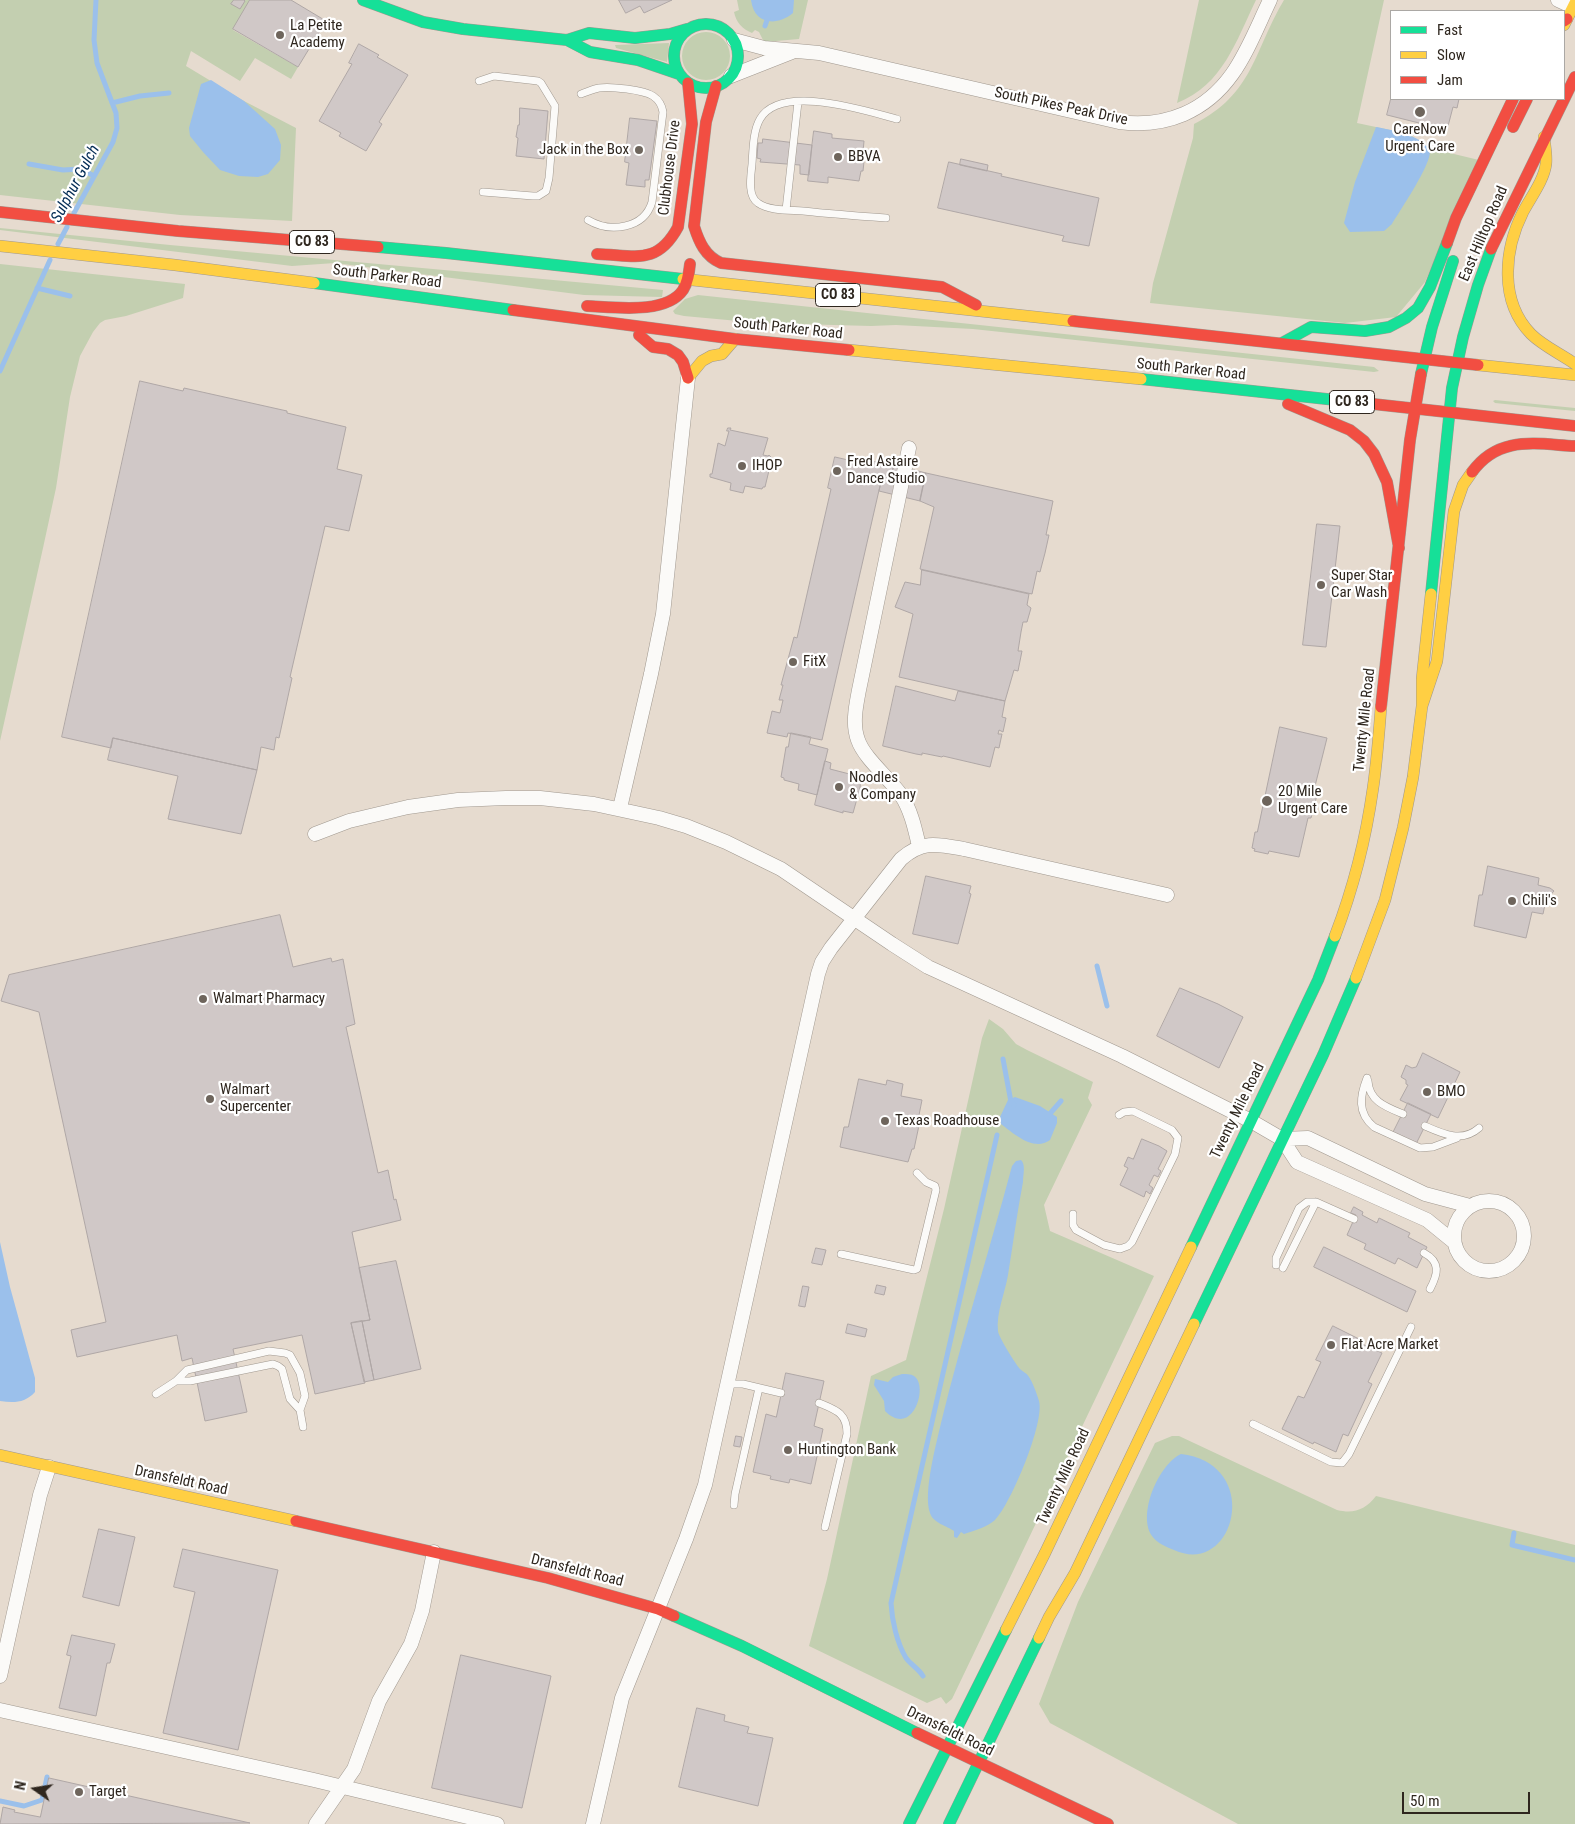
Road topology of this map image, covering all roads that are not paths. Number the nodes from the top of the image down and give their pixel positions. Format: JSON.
{"nodes":[{"id":1,"x":362,"y":0,"type":"edge"},
{"id":2,"x":1270,"y":0,"type":"edge"},
{"id":3,"x":688,"y":29,"type":"junction"},
{"id":4,"x":567,"y":40,"type":"junction"},
{"id":5,"x":734,"y":40,"type":"junction"},
{"id":6,"x":793,"y":52,"type":"junction"},
{"id":7,"x":679,"y":74,"type":"junction"},
{"id":8,"x":731,"y":76,"type":"junction"},
{"id":9,"x":1575,"y":77,"type":"edge"},
{"id":10,"x":479,"y":81,"type":"dead end"},
{"id":11,"x":688,"y":83,"type":"junction"},
{"id":12,"x":716,"y":86,"type":"junction"},
{"id":13,"x":581,"y":94,"type":"dead end"},
{"id":14,"x":1565,"y":96,"type":"edge"},
{"id":15,"x":1513,"y":100,"type":"edge"},
{"id":16,"x":1527,"y":100,"type":"edge"},
{"id":17,"x":1563,"y":100,"type":"edge"},
{"id":18,"x":798,"y":102,"type":"junction"},
{"id":19,"x":897,"y":119,"type":"dead end"},
{"id":20,"x":1509,"y":136,"type":"dead end"},
{"id":21,"x":1544,"y":137,"type":"junction"},
{"id":22,"x":483,"y":192,"type":"dead end"},
{"id":23,"x":786,"y":210,"type":"junction"},
{"id":24,"x":0,"y":212,"type":"edge"},
{"id":25,"x":886,"y":218,"type":"dead end"},
{"id":26,"x":588,"y":220,"type":"dead end"},
{"id":27,"x":694,"y":226,"type":"junction"},
{"id":28,"x":0,"y":246,"type":"edge"},
{"id":29,"x":1458,"y":248,"type":"dead end"},
{"id":30,"x":446,"y":253,"type":"junction"},
{"id":31,"x":562,"y":254,"type":"dead end"},
{"id":32,"x":581,"y":254,"type":"dead end"},
{"id":33,"x":688,"y":279,"type":"junction"},
{"id":34,"x":479,"y":305,"type":"junction"},
{"id":35,"x":988,"y":311,"type":"junction"},
{"id":36,"x":630,"y":326,"type":"junction"},
{"id":37,"x":735,"y":339,"type":"junction"},
{"id":38,"x":1282,"y":343,"type":"junction"},
{"id":39,"x":1424,"y":359,"type":"junction"},
{"id":40,"x":1457,"y":363,"type":"junction"},
{"id":41,"x":1575,"y":364,"type":"edge"},
{"id":42,"x":1575,"y":375,"type":"edge"},
{"id":43,"x":688,"y":378,"type":"junction"},
{"id":44,"x":1255,"y":392,"type":"junction"},
{"id":45,"x":1414,"y":408,"type":"junction"},
{"id":46,"x":1449,"y":412,"type":"junction"},
{"id":47,"x":1575,"y":426,"type":"edge"},
{"id":48,"x":1575,"y":446,"type":"edge"},
{"id":49,"x":909,"y":448,"type":"dead end"},
{"id":50,"x":1399,"y":548,"type":"junction"},
{"id":51,"x":1422,"y":706,"type":"junction"},
{"id":52,"x":620,"y":808,"type":"junction"},
{"id":53,"x":315,"y":834,"type":"dead end"},
{"id":54,"x":919,"y":846,"type":"junction"},
{"id":55,"x":1167,"y":895,"type":"dead end"},
{"id":56,"x":855,"y":918,"type":"junction"},
{"id":57,"x":1403,"y":1114,"type":"dead end"},
{"id":58,"x":1119,"y":1116,"type":"dead end"},
{"id":59,"x":1250,"y":1121,"type":"junction"},
{"id":60,"x":1425,"y":1126,"type":"dead end"},
{"id":61,"x":1478,"y":1128,"type":"dead end"},
{"id":62,"x":1458,"y":1138,"type":"junction"},
{"id":63,"x":1282,"y":1139,"type":"junction"},
{"id":64,"x":917,"y":1173,"type":"dead end"},
{"id":65,"x":1316,"y":1202,"type":"junction"},
{"id":66,"x":1470,"y":1206,"type":"junction"},
{"id":67,"x":1073,"y":1214,"type":"dead end"},
{"id":68,"x":1354,"y":1220,"type":"dead end"},
{"id":69,"x":1454,"y":1242,"type":"junction"},
{"id":70,"x":1424,"y":1253,"type":"dead end"},
{"id":71,"x":841,"y":1254,"type":"dead end"},
{"id":72,"x":1430,"y":1289,"type":"dead end"},
{"id":73,"x":1411,"y":1327,"type":"dead end"},
{"id":74,"x":176,"y":1381,"type":"junction"},
{"id":75,"x":727,"y":1384,"type":"junction"},
{"id":76,"x":759,"y":1388,"type":"junction"},
{"id":77,"x":781,"y":1393,"type":"dead end"},
{"id":78,"x":156,"y":1394,"type":"dead end"},
{"id":79,"x":819,"y":1403,"type":"dead end"},
{"id":80,"x":300,"y":1410,"type":"junction"},
{"id":81,"x":1253,"y":1424,"type":"dead end"},
{"id":82,"x":303,"y":1427,"type":"dead end"},
{"id":83,"x":0,"y":1455,"type":"edge"},
{"id":84,"x":49,"y":1467,"type":"junction"},
{"id":85,"x":734,"y":1505,"type":"dead end"},
{"id":86,"x":825,"y":1527,"type":"dead end"},
{"id":87,"x":434,"y":1552,"type":"junction"},
{"id":88,"x":658,"y":1608,"type":"junction"},
{"id":89,"x":0,"y":1676,"type":"edge"},
{"id":90,"x":0,"y":1710,"type":"edge"},
{"id":91,"x":948,"y":1748,"type":"junction"},
{"id":92,"x":978,"y":1763,"type":"junction"},
{"id":93,"x":342,"y":1787,"type":"junction"},
{"id":94,"x":316,"y":1824,"type":"edge"},
{"id":95,"x":497,"y":1824,"type":"edge"},
{"id":96,"x":593,"y":1824,"type":"edge"},
{"id":97,"x":909,"y":1824,"type":"edge"},
{"id":98,"x":949,"y":1824,"type":"edge"},
{"id":99,"x":1108,"y":1824,"type":"edge"}],
"edges":[{"from":1,"to":4,"type":"main road"},
{"from":2,"to":6,"type":"street","name":"South Pikes Peak Drive"},
{"from":3,"to":4,"type":"main road"},
{"from":3,"to":5,"type":"main road"},
{"from":3,"to":7,"type":"main road"},
{"from":4,"to":7,"type":"main road"},
{"from":5,"to":6,"type":"street","name":"South Pikes Peak Drive"},
{"from":5,"to":8,"type":"main road"},
{"from":6,"to":8,"type":"street","name":"South Pikes Peak Drive"},
{"from":7,"to":11,"type":"main road"},
{"from":8,"to":12,"type":"main road"},
{"from":9,"to":14,"type":"main road","name":"East Hilltop Road"},
{"from":10,"to":22,"type":"lane"},
{"from":11,"to":12,"type":"main road"},
{"from":11,"to":32,"type":"main road","name":"Clubhouse Drive"},
{"from":12,"to":27,"type":"main road","name":"Clubhouse Drive"},
{"from":13,"to":26,"type":"lane"},
{"from":15,"to":38,"type":"main road"},
{"from":16,"to":20,"type":"main road"},
{"from":17,"to":21,"type":"main road","name":"East Hilltop Road"},
{"from":18,"to":19,"type":"lane"},
{"from":18,"to":23,"type":"lane"},
{"from":18,"to":23,"type":"lane"},
{"from":21,"to":40,"type":"main road","name":"East Hilltop Road"},
{"from":21,"to":41,"type":"main road"},
{"from":23,"to":25,"type":"lane"},
{"from":24,"to":30,"type":"main road","name":"South Parker Road","number":"CO 83"},
{"from":27,"to":33,"type":"main road","name":"Clubhouse Drive"},
{"from":27,"to":35,"type":"main road"},
{"from":28,"to":34,"type":"main road","name":"South Parker Road","number":"CO 83"},
{"from":29,"to":39,"type":"main road","name":"East Hilltop Road"},
{"from":30,"to":31,"type":"main road"},
{"from":30,"to":33,"type":"main road","name":"South Parker Road","number":"CO 83"},
{"from":33,"to":34,"type":"main road"},
{"from":33,"to":35,"type":"main road","name":"South Parker Road","number":"CO 83"},
{"from":34,"to":36,"type":"main road","name":"South Parker Road","number":"CO 83"},
{"from":35,"to":38,"type":"main road","name":"South Parker Road","number":"CO 83"},
{"from":36,"to":37,"type":"main road","name":"South Parker Road","number":"CO 83"},
{"from":36,"to":43,"type":"main road"},
{"from":37,"to":43,"type":"main road"},
{"from":37,"to":44,"type":"main road","name":"South Parker Road","number":"CO 83"},
{"from":38,"to":39,"type":"main road","name":"South Parker Road","number":"CO 83"},
{"from":39,"to":40,"type":"main road","name":"South Parker Road","number":"CO 83"},
{"from":39,"to":45,"type":"main road","name":"Twenty Mile Road"},
{"from":40,"to":42,"type":"main road","name":"South Parker Road","number":"CO 83"},
{"from":40,"to":46,"type":"main road","name":"East Hilltop Road"},
{"from":43,"to":52,"type":"street"},
{"from":44,"to":45,"type":"main road","name":"South Parker Road","number":"CO 83"},
{"from":44,"to":50,"type":"main road"},
{"from":45,"to":46,"type":"main road","name":"South Parker Road","number":"CO 83"},
{"from":45,"to":50,"type":"main road","name":"Twenty Mile Road"},
{"from":46,"to":47,"type":"main road","name":"South Parker Road","number":"CO 83"},
{"from":46,"to":51,"type":"main road"},
{"from":48,"to":51,"type":"main road"},
{"from":49,"to":54,"type":"street"},
{"from":50,"to":59,"type":"main road","name":"Twenty Mile Road"},
{"from":51,"to":63,"type":"main road"},
{"from":52,"to":53,"type":"street"},
{"from":52,"to":56,"type":"street"},
{"from":54,"to":55,"type":"street"},
{"from":54,"to":56,"type":"street"},
{"from":56,"to":59,"type":"street"},
{"from":56,"to":75,"type":"street"},
{"from":57,"to":62,"type":"lane"},
{"from":58,"to":67,"type":"lane"},
{"from":59,"to":63,"type":"street"},
{"from":59,"to":91,"type":"main road","name":"Twenty Mile Road"},
{"from":60,"to":62,"type":"lane"},
{"from":61,"to":62,"type":"lane"},
{"from":63,"to":66,"type":"street"},
{"from":63,"to":69,"type":"street"},
{"from":63,"to":92,"type":"main road"},
{"from":64,"to":71,"type":"lane"},
{"from":65,"to":65,"type":"lane"},
{"from":65,"to":68,"type":"lane"},
{"from":66,"to":69,"type":"street"},
{"from":66,"to":69,"type":"street"},
{"from":70,"to":72,"type":"lane"},
{"from":73,"to":81,"type":"lane"},
{"from":74,"to":78,"type":"lane"},
{"from":74,"to":80,"type":"lane"},
{"from":74,"to":80,"type":"lane"},
{"from":75,"to":76,"type":"lane"},
{"from":75,"to":88,"type":"street"},
{"from":76,"to":77,"type":"lane"},
{"from":76,"to":85,"type":"lane"},
{"from":79,"to":86,"type":"lane"},
{"from":80,"to":82,"type":"lane"},
{"from":83,"to":84,"type":"main road","name":"Dransfeldt Road"},
{"from":84,"to":87,"type":"main road","name":"Dransfeldt Road"},
{"from":84,"to":89,"type":"street"},
{"from":87,"to":88,"type":"main road","name":"Dransfeldt Road"},
{"from":87,"to":93,"type":"street"},
{"from":88,"to":91,"type":"main road","name":"Dransfeldt Road"},
{"from":88,"to":96,"type":"street"},
{"from":90,"to":93,"type":"street"},
{"from":91,"to":92,"type":"main road","name":"Dransfeldt Road"},
{"from":91,"to":97,"type":"main road","name":"Twenty Mile Road"},
{"from":92,"to":98,"type":"main road"},
{"from":92,"to":99,"type":"main road","name":"Dransfeldt Road"},
{"from":93,"to":94,"type":"street"},
{"from":93,"to":95,"type":"street"}]}
